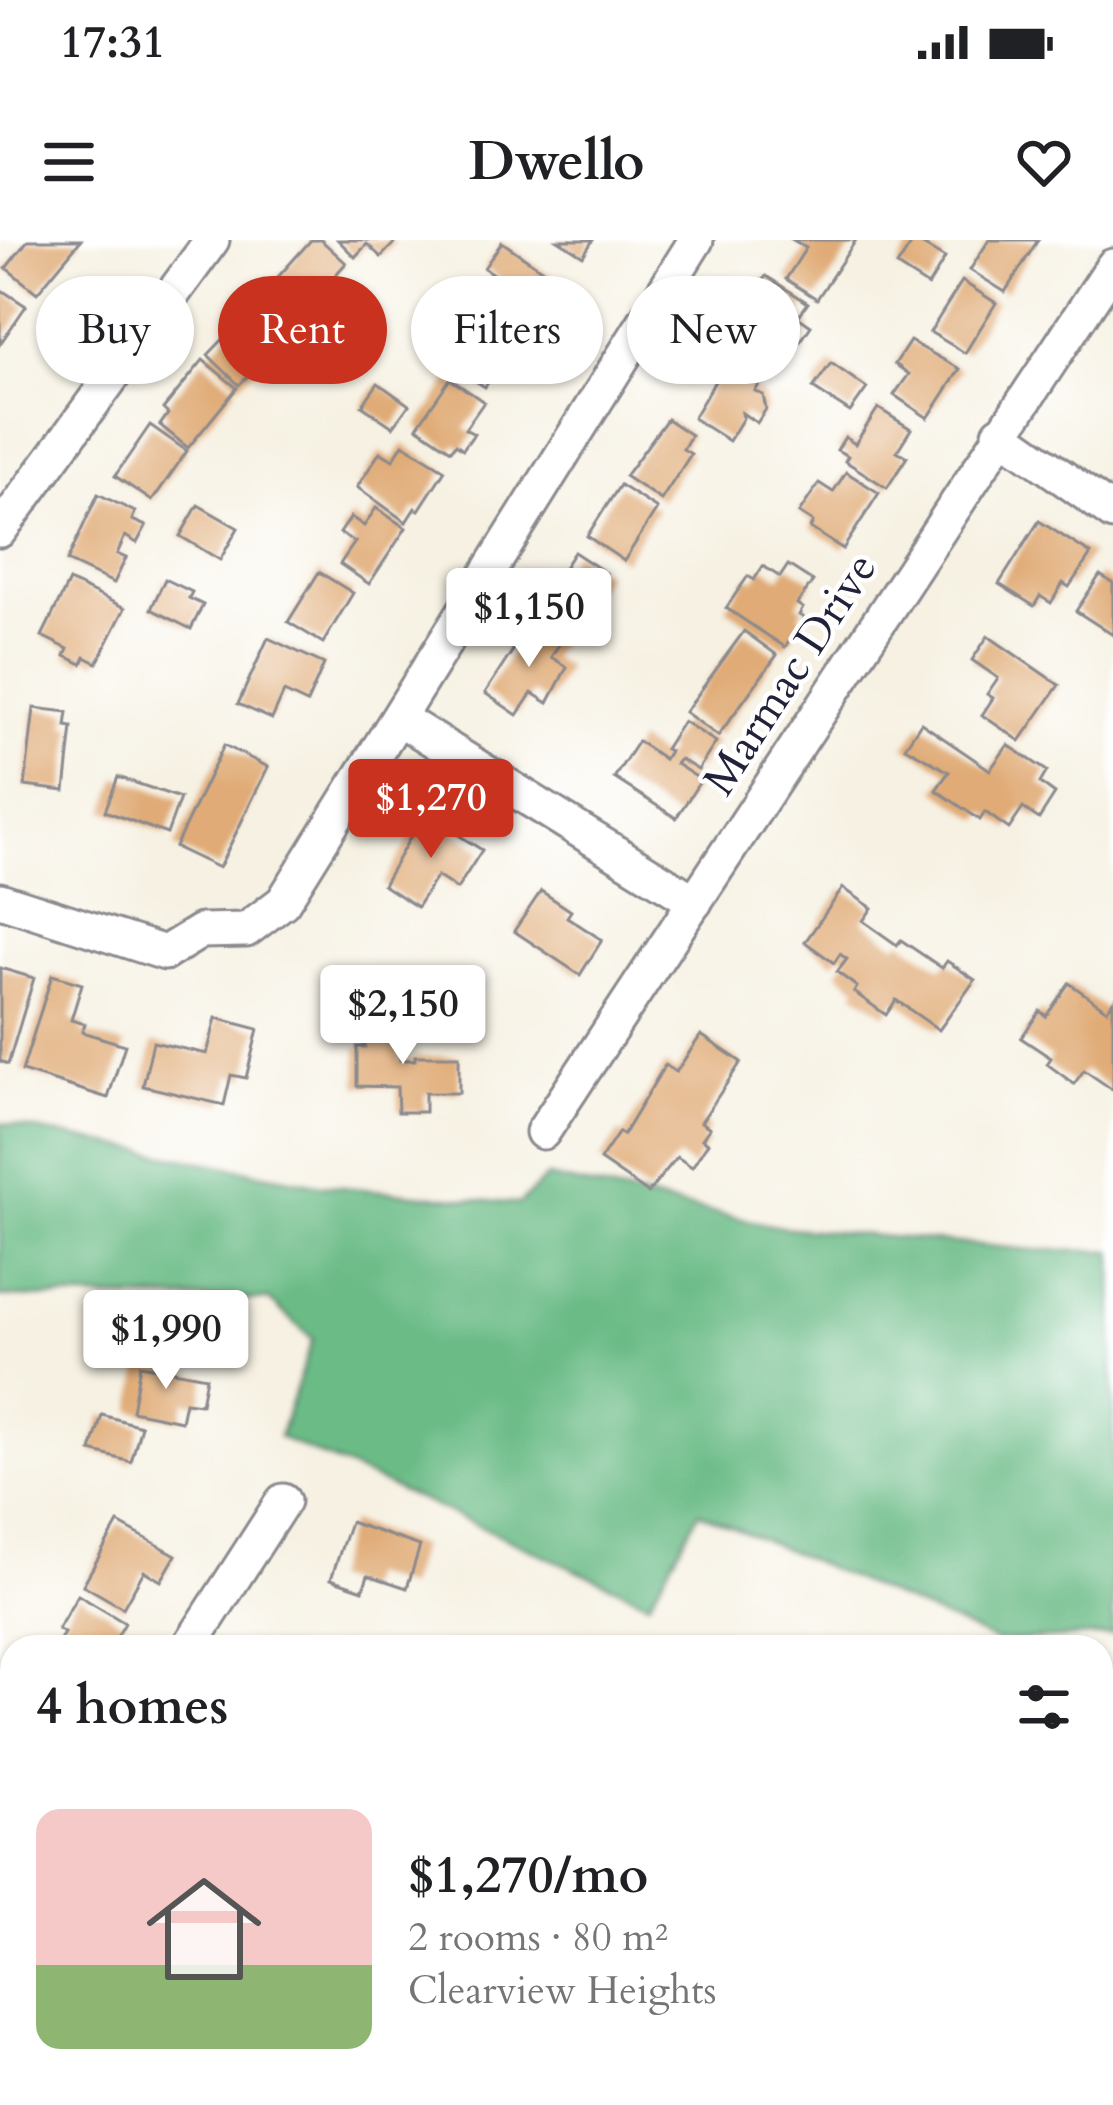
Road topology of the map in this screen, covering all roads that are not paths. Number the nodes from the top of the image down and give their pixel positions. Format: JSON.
{"nodes":[{"id":1,"x":212,"y":240,"type":"edge"},
{"id":2,"x":696,"y":240,"type":"edge"},
{"id":3,"x":1113,"y":266,"type":"edge"},
{"id":4,"x":1000,"y":433,"type":"junction"},
{"id":5,"x":1113,"y":513,"type":"edge"},
{"id":6,"x":0,"y":530,"type":"edge"},
{"id":7,"x":400,"y":719,"type":"junction"},
{"id":8,"x":0,"y":900,"type":"edge"},
{"id":9,"x":695,"y":902,"type":"junction"},
{"id":10,"x":543,"y":1132,"type":"dead end"},
{"id":11,"x":283,"y":1502,"type":"dead end"},
{"id":12,"x":197,"y":1635,"type":"edge"}],
"edges":[{"from":1,"to":6,"type":"street"},
{"from":2,"to":7,"type":"street"},
{"from":3,"to":4,"type":"street","name":"Marmac Drive"},
{"from":4,"to":5,"type":"street"},
{"from":4,"to":9,"type":"street","name":"Marmac Drive"},
{"from":7,"to":8,"type":"street"},
{"from":7,"to":9,"type":"street"},
{"from":9,"to":10,"type":"street","name":"Marmac Drive"},
{"from":11,"to":12,"type":"street"}]}
